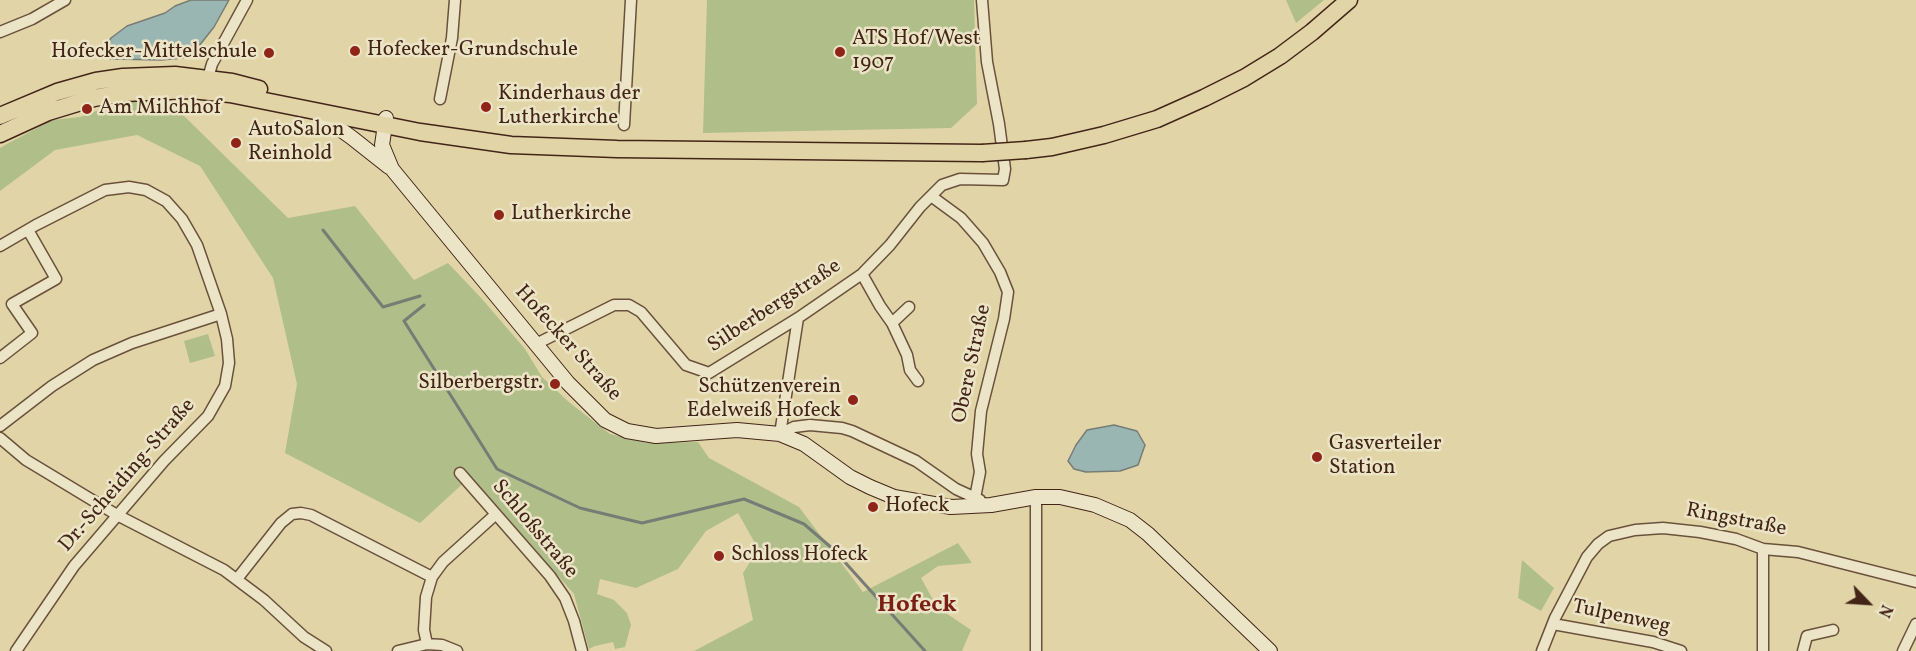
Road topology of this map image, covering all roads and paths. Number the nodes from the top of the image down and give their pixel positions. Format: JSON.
{"nodes":[{"id":1,"x":65,"y":0,"type":"edge"},
{"id":2,"x":247,"y":0,"type":"edge"},
{"id":3,"x":455,"y":0,"type":"edge"},
{"id":4,"x":630,"y":0,"type":"edge"},
{"id":5,"x":982,"y":0,"type":"edge"},
{"id":6,"x":1349,"y":0,"type":"edge"},
{"id":7,"x":0,"y":32,"type":"edge"},
{"id":8,"x":206,"y":85,"type":"junction"},
{"id":9,"x":441,"y":99,"type":"dead end"},
{"id":10,"x":314,"y":111,"type":"junction"},
{"id":11,"x":0,"y":116,"type":"edge"},
{"id":12,"x":385,"y":121,"type":"junction"},
{"id":13,"x":624,"y":125,"type":"dead end"},
{"id":14,"x":0,"y":134,"type":"edge"},
{"id":15,"x":392,"y":170,"type":"junction"},
{"id":16,"x":931,"y":195,"type":"junction"},
{"id":17,"x":28,"y":230,"type":"junction"},
{"id":18,"x":0,"y":246,"type":"edge"},
{"id":19,"x":862,"y":274,"type":"junction"},
{"id":20,"x":909,"y":307,"type":"dead end"},
{"id":21,"x":221,"y":314,"type":"junction"},
{"id":22,"x":798,"y":318,"type":"junction"},
{"id":23,"x":892,"y":323,"type":"junction"},
{"id":24,"x":536,"y":344,"type":"junction"},
{"id":25,"x":0,"y":358,"type":"edge"},
{"id":26,"x":918,"y":381,"type":"dead end"},
{"id":27,"x":0,"y":426,"type":"edge"},
{"id":28,"x":780,"y":434,"type":"junction"},
{"id":29,"x":0,"y":438,"type":"edge"},
{"id":30,"x":460,"y":473,"type":"dead end"},
{"id":31,"x":1036,"y":497,"type":"junction"},
{"id":32,"x":975,"y":498,"type":"junction"},
{"id":33,"x":992,"y":505,"type":"junction"},
{"id":34,"x":496,"y":514,"type":"junction"},
{"id":35,"x":117,"y":515,"type":"junction"},
{"id":36,"x":1763,"y":549,"type":"junction"},
{"id":37,"x":432,"y":577,"type":"junction"},
{"id":38,"x":237,"y":579,"type":"junction"},
{"id":39,"x":1916,"y":582,"type":"edge"},
{"id":40,"x":1553,"y":624,"type":"junction"},
{"id":41,"x":1916,"y":624,"type":"edge"},
{"id":42,"x":1833,"y":630,"type":"dead end"},
{"id":43,"x":427,"y":644,"type":"junction"},
{"id":44,"x":16,"y":651,"type":"edge"},
{"id":45,"x":326,"y":651,"type":"edge"},
{"id":46,"x":398,"y":651,"type":"edge"},
{"id":47,"x":458,"y":651,"type":"edge"},
{"id":48,"x":582,"y":651,"type":"edge"},
{"id":49,"x":1036,"y":651,"type":"edge"},
{"id":50,"x":1270,"y":651,"type":"edge"},
{"id":51,"x":1542,"y":651,"type":"edge"},
{"id":52,"x":1681,"y":651,"type":"edge"},
{"id":53,"x":1762,"y":651,"type":"edge"},
{"id":54,"x":1803,"y":651,"type":"edge"},
{"id":55,"x":1904,"y":651,"type":"edge"}],
"edges":[{"from":1,"to":7,"type":"street"},
{"from":2,"to":8,"type":"street"},
{"from":3,"to":9,"type":"street"},
{"from":4,"to":13,"type":"street"},
{"from":5,"to":16,"type":"street","name":"Silberbergstraße"},
{"from":6,"to":12,"type":"main road","bridge":true},
{"from":8,"to":10,"type":"main road"},
{"from":8,"to":11,"type":"main road"},
{"from":8,"to":12,"type":"main road"},
{"from":8,"to":14,"type":"main road"},
{"from":10,"to":12,"type":"main road"},
{"from":10,"to":15,"type":"main road","name":"Hofecker Straße"},
{"from":12,"to":15,"type":"main road","name":"Hofecker Straße"},
{"from":15,"to":24,"type":"main road","name":"Hofecker Straße"},
{"from":16,"to":19,"type":"street","name":"Silberbergstraße"},
{"from":16,"to":32,"type":"street","name":"Obere Straße"},
{"from":17,"to":18,"type":"street","name":"Dr.-Scheiding-Straße"},
{"from":17,"to":21,"type":"street","name":"Dr.-Scheiding-Straße"},
{"from":17,"to":25,"type":"street"},
{"from":19,"to":22,"type":"street","name":"Silberbergstraße"},
{"from":19,"to":23,"type":"street"},
{"from":20,"to":23,"type":"street"},
{"from":21,"to":27,"type":"street"},
{"from":21,"to":35,"type":"street","name":"Dr.-Scheiding-Straße"},
{"from":22,"to":24,"type":"street","name":"Silberbergstraße"},
{"from":22,"to":28,"type":"street"},
{"from":23,"to":26,"type":"street"},
{"from":24,"to":28,"type":"main road","name":"Hofecker Straße"},
{"from":28,"to":32,"type":"street"},
{"from":28,"to":33,"type":"main road","name":"Hofecker Straße"},
{"from":29,"to":35,"type":"street"},
{"from":30,"to":34,"type":"street","name":"Schloßstraße"},
{"from":31,"to":33,"type":"main road","name":"Hofecker Straße"},
{"from":31,"to":49,"type":"street"},
{"from":31,"to":50,"type":"main road","name":"Hofecker Straße"},
{"from":32,"to":33,"type":"street"},
{"from":34,"to":37,"type":"street"},
{"from":34,"to":48,"type":"street","name":"Schloßstraße"},
{"from":35,"to":38,"type":"street"},
{"from":35,"to":44,"type":"street","name":"Dr.-Scheiding-Straße"},
{"from":36,"to":39,"type":"street","name":"Ringstraße"},
{"from":36,"to":40,"type":"street","name":"Ringstraße"},
{"from":36,"to":53,"type":"street"},
{"from":37,"to":38,"type":"street"},
{"from":37,"to":43,"type":"street"},
{"from":38,"to":45,"type":"street"},
{"from":40,"to":51,"type":"street","name":"Ringstraße"},
{"from":40,"to":52,"type":"street","name":"Tulpenweg"},
{"from":41,"to":55,"type":"street"},
{"from":42,"to":54,"type":"street"},
{"from":43,"to":46,"type":"street"},
{"from":43,"to":47,"type":"street"}]}
